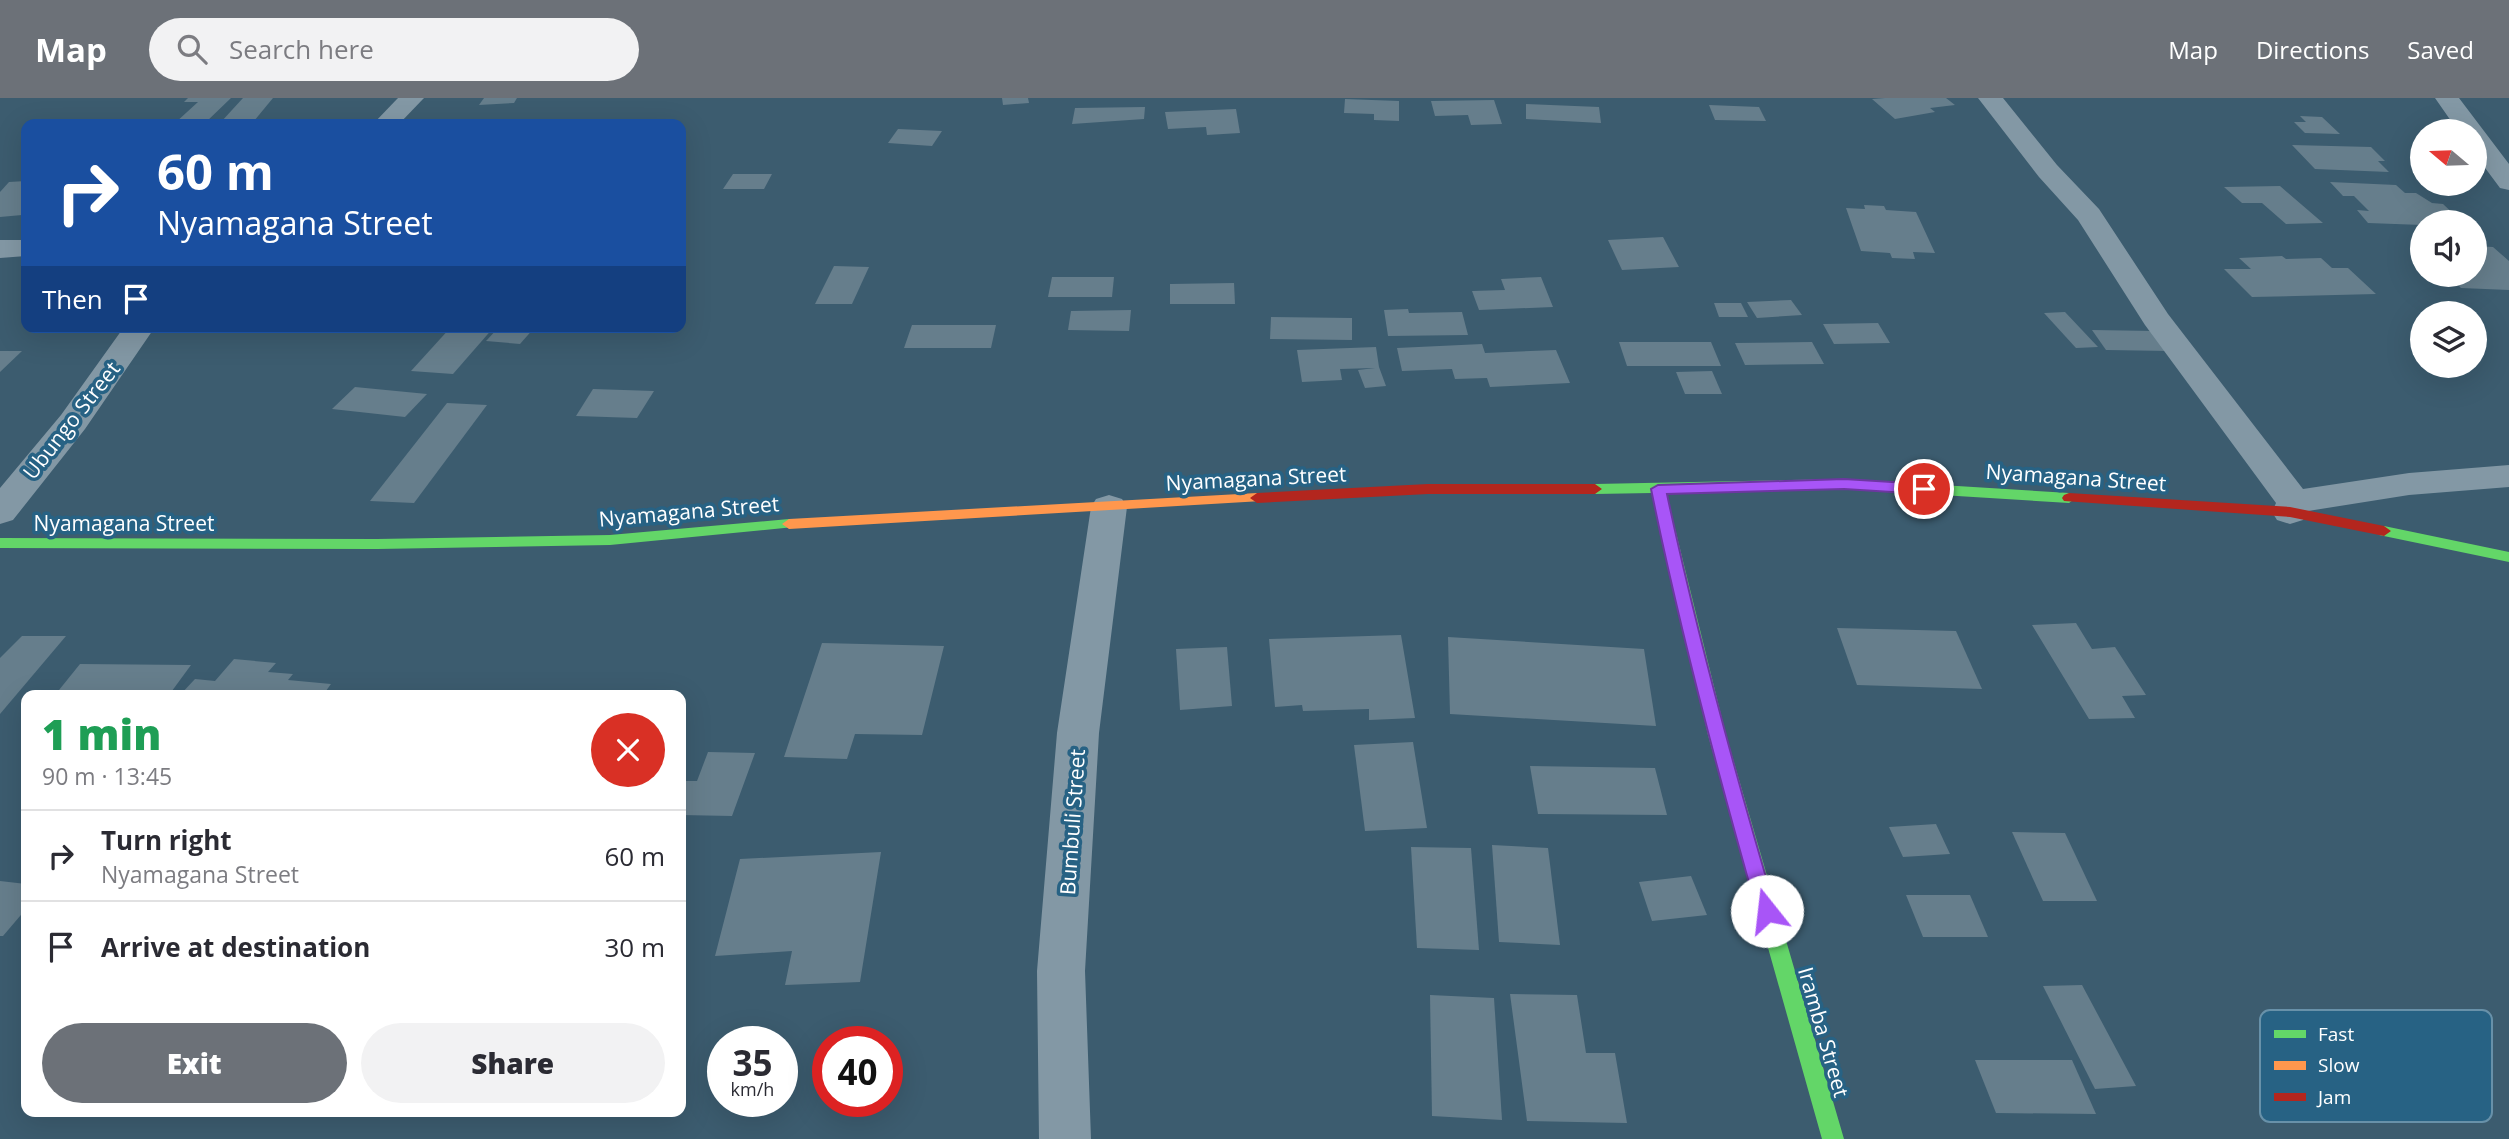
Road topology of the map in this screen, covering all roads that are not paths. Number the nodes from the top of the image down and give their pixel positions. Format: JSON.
{"nodes":[{"id":1,"x":412,"y":98,"type":"edge"},
{"id":2,"x":1990,"y":98,"type":"edge"},
{"id":3,"x":2447,"y":98,"type":"edge"},
{"id":4,"x":390,"y":119,"type":"edge"},
{"id":5,"x":2463,"y":119,"type":"edge"},
{"id":6,"x":2487,"y":152,"type":"edge"},
{"id":7,"x":2509,"y":182,"type":"edge"},
{"id":8,"x":21,"y":248,"type":"edge"},
{"id":9,"x":0,"y":249,"type":"edge"},
{"id":10,"x":136,"y":333,"type":"edge"},
{"id":11,"x":2509,"y":475,"type":"edge"},
{"id":12,"x":1658,"y":489,"type":"junction"},
{"id":13,"x":1109,"y":507,"type":"junction"},
{"id":14,"x":2292,"y":507,"type":"junction"},
{"id":15,"x":0,"y":512,"type":"edge"},
{"id":16,"x":0,"y":543,"type":"edge"},
{"id":17,"x":2509,"y":557,"type":"edge"},
{"id":18,"x":1065,"y":1139,"type":"edge"},
{"id":19,"x":1833,"y":1139,"type":"edge"}],
"edges":[{"from":1,"to":4,"type":"street"},
{"from":2,"to":14,"type":"street"},
{"from":3,"to":5,"type":"street"},
{"from":6,"to":7,"type":"street"},
{"from":8,"to":9,"type":"street"},
{"from":10,"to":15,"type":"street","name":"Ubungo Street"},
{"from":11,"to":14,"type":"street"},
{"from":12,"to":13,"type":"street","name":"Nyamagana Street"},
{"from":12,"to":14,"type":"street","name":"Nyamagana Street"},
{"from":12,"to":19,"type":"street","name":"Iramba Street"},
{"from":13,"to":16,"type":"street","name":"Nyamagana Street"},
{"from":13,"to":18,"type":"street","name":"Bumbuli Street"},
{"from":14,"to":17,"type":"street","name":"Nyamagana Street"}]}
